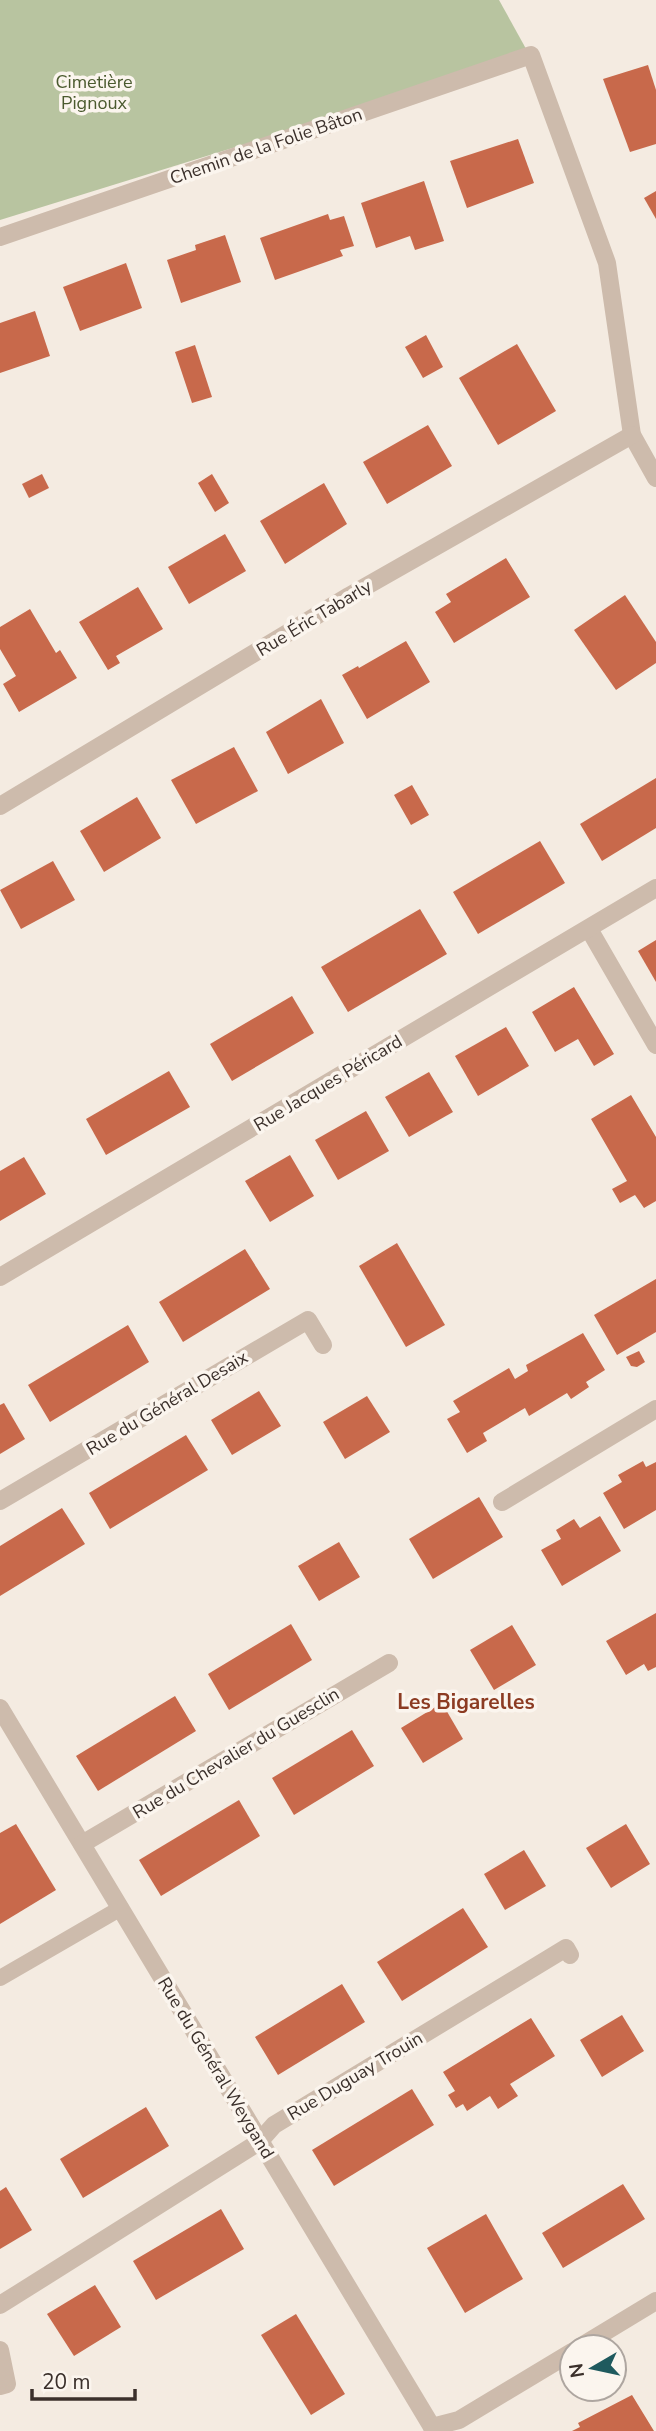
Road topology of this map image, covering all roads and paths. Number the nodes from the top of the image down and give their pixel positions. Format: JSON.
{"nodes":[{"id":1,"x":0,"y":237,"type":"edge"},
{"id":2,"x":632,"y":435,"type":"junction"},
{"id":3,"x":656,"y":478,"type":"edge"},
{"id":4,"x":0,"y":806,"type":"edge"},
{"id":5,"x":656,"y":888,"type":"edge"},
{"id":6,"x":589,"y":929,"type":"junction"},
{"id":7,"x":656,"y":1045,"type":"edge"},
{"id":8,"x":0,"y":1277,"type":"edge"},
{"id":9,"x":323,"y":1345,"type":"dead end"},
{"id":10,"x":656,"y":1409,"type":"edge"},
{"id":11,"x":0,"y":1501,"type":"edge"},
{"id":12,"x":502,"y":1502,"type":"dead end"},
{"id":13,"x":389,"y":1663,"type":"dead end"},
{"id":14,"x":0,"y":1708,"type":"edge"},
{"id":15,"x":82,"y":1844,"type":"junction"},
{"id":16,"x":121,"y":1908,"type":"junction"},
{"id":17,"x":570,"y":1955,"type":"dead end"},
{"id":18,"x":0,"y":1978,"type":"edge"},
{"id":19,"x":258,"y":2142,"type":"junction"},
{"id":20,"x":656,"y":2301,"type":"edge"},
{"id":21,"x":0,"y":2305,"type":"edge"},
{"id":22,"x":603,"y":2333,"type":"edge"},
{"id":23,"x":0,"y":2350,"type":"edge"},
{"id":24,"x":558,"y":2360,"type":"edge"},
{"id":25,"x":4,"y":2385,"type":"edge"},
{"id":26,"x":432,"y":2429,"type":"edge"}],
"edges":[{"from":1,"to":2,"type":"street","name":"Chemin de la Folie Bâton"},
{"from":2,"to":3,"type":"street"},
{"from":2,"to":4,"type":"street","name":"Rue Éric Tabarly"},
{"from":5,"to":6,"type":"street","name":"Rue Jacques Péricard"},
{"from":6,"to":7,"type":"street"},
{"from":6,"to":8,"type":"street","name":"Rue Jacques Péricard"},
{"from":9,"to":11,"type":"street","name":"Rue du Général Desaix"},
{"from":10,"to":12,"type":"street"},
{"from":13,"to":15,"type":"street","name":"Rue du Chevalier du Guesclin"},
{"from":14,"to":15,"type":"street","name":"Rue du Général Weygand"},
{"from":15,"to":16,"type":"street","name":"Rue du Général Weygand"},
{"from":16,"to":18,"type":"lane"},
{"from":16,"to":19,"type":"street","name":"Rue du Général Weygand"},
{"from":17,"to":19,"type":"street","name":"Rue Duguay Trouin"},
{"from":19,"to":21,"type":"street","name":"Rue Duguay Trouin"},
{"from":19,"to":26,"type":"street","name":"Rue du Général Weygand"},
{"from":20,"to":22,"type":"street"},
{"from":23,"to":25,"type":"street"},
{"from":24,"to":26,"type":"street"}]}
